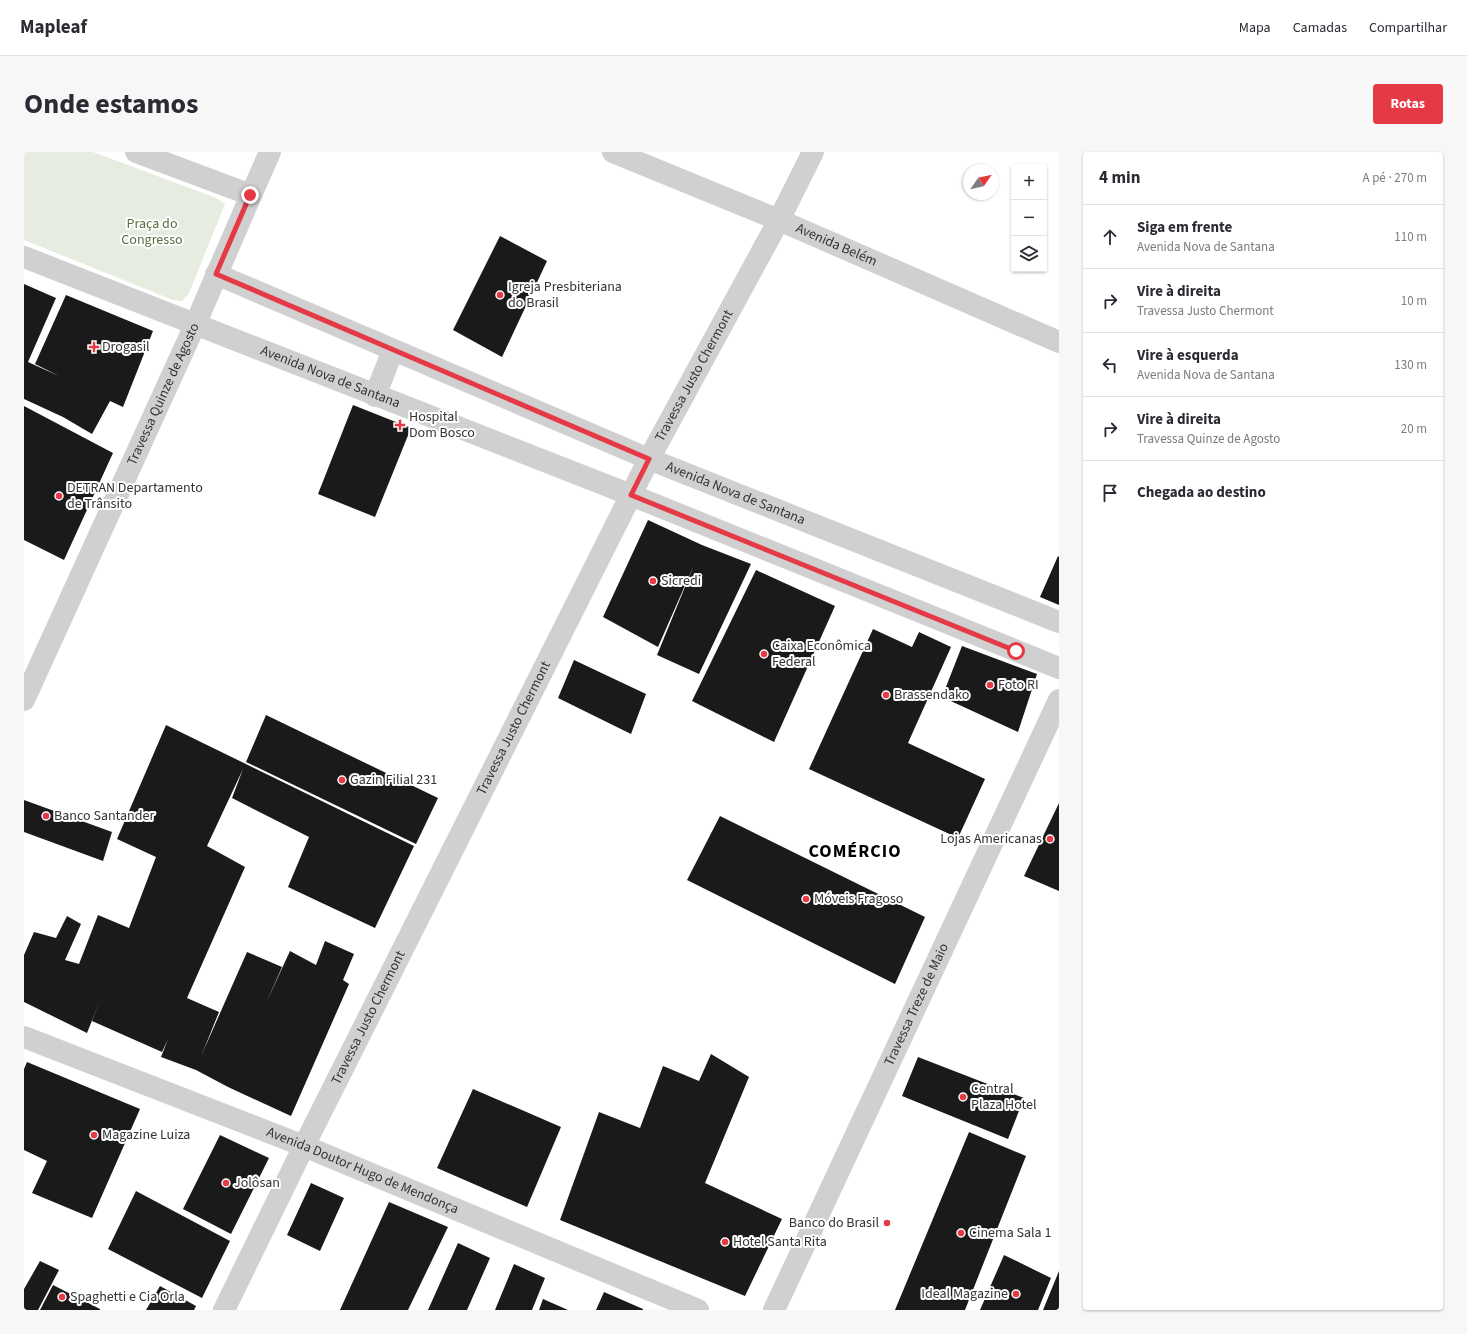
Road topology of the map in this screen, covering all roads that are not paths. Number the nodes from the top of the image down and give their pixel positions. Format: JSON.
{"nodes":[{"id":1,"x":136,"y":152,"type":"edge"},
{"id":2,"x":270,"y":152,"type":"edge"},
{"id":3,"x":613,"y":152,"type":"edge"},
{"id":4,"x":813,"y":152,"type":"edge"},
{"id":5,"x":250,"y":195,"type":"junction"},
{"id":6,"x":779,"y":220,"type":"junction"},
{"id":7,"x":24,"y":257,"type":"edge"},
{"id":8,"x":216,"y":274,"type":"junction"},
{"id":9,"x":195,"y":325,"type":"junction"},
{"id":10,"x":1059,"y":342,"type":"edge"},
{"id":11,"x":393,"y":350,"type":"junction"},
{"id":12,"x":375,"y":396,"type":"junction"},
{"id":13,"x":649,"y":459,"type":"junction"},
{"id":14,"x":631,"y":495,"type":"junction"},
{"id":15,"x":1059,"y":622,"type":"edge"},
{"id":16,"x":1059,"y":668,"type":"edge"},
{"id":17,"x":24,"y":700,"type":"edge"},
{"id":18,"x":1059,"y":700,"type":"edge"},
{"id":19,"x":24,"y":1038,"type":"edge"},
{"id":20,"x":304,"y":1146,"type":"junction"},
{"id":21,"x":224,"y":1310,"type":"edge"},
{"id":22,"x":698,"y":1310,"type":"edge"},
{"id":23,"x":774,"y":1310,"type":"edge"}],
"edges":[{"from":1,"to":5,"type":"street"},
{"from":2,"to":5,"type":"street","name":"Travessa Quinze de Agosto"},
{"from":3,"to":6,"type":"street","name":"Avenida Belém"},
{"from":4,"to":6,"type":"street","name":"Travessa Justo Chermont"},
{"from":5,"to":8,"type":"street","name":"Travessa Quinze de Agosto"},
{"from":6,"to":10,"type":"street","name":"Avenida Belém"},
{"from":6,"to":13,"type":"street","name":"Travessa Justo Chermont"},
{"from":7,"to":9,"type":"street","name":"Avenida Nova de Santana"},
{"from":8,"to":9,"type":"street","name":"Travessa Quinze de Agosto"},
{"from":8,"to":11,"type":"street","name":"Avenida Nova de Santana"},
{"from":9,"to":12,"type":"street","name":"Avenida Nova de Santana"},
{"from":9,"to":17,"type":"street","name":"Travessa Quinze de Agosto"},
{"from":11,"to":12,"type":"street"},
{"from":11,"to":13,"type":"street","name":"Avenida Nova de Santana"},
{"from":12,"to":14,"type":"street","name":"Avenida Nova de Santana"},
{"from":13,"to":14,"type":"street","name":"Travessa Justo Chermont"},
{"from":13,"to":15,"type":"street","name":"Avenida Nova de Santana"},
{"from":14,"to":16,"type":"street","name":"Avenida Nova de Santana"},
{"from":14,"to":20,"type":"street","name":"Travessa Justo Chermont"},
{"from":18,"to":23,"type":"street","name":"Travessa Treze de Maio"},
{"from":19,"to":20,"type":"street","name":"Avenida Doutor Hugo de Mendonça"},
{"from":20,"to":21,"type":"street","name":"Travessa Justo Chermont"},
{"from":20,"to":22,"type":"street","name":"Avenida Doutor Hugo de Mendonça"}]}
